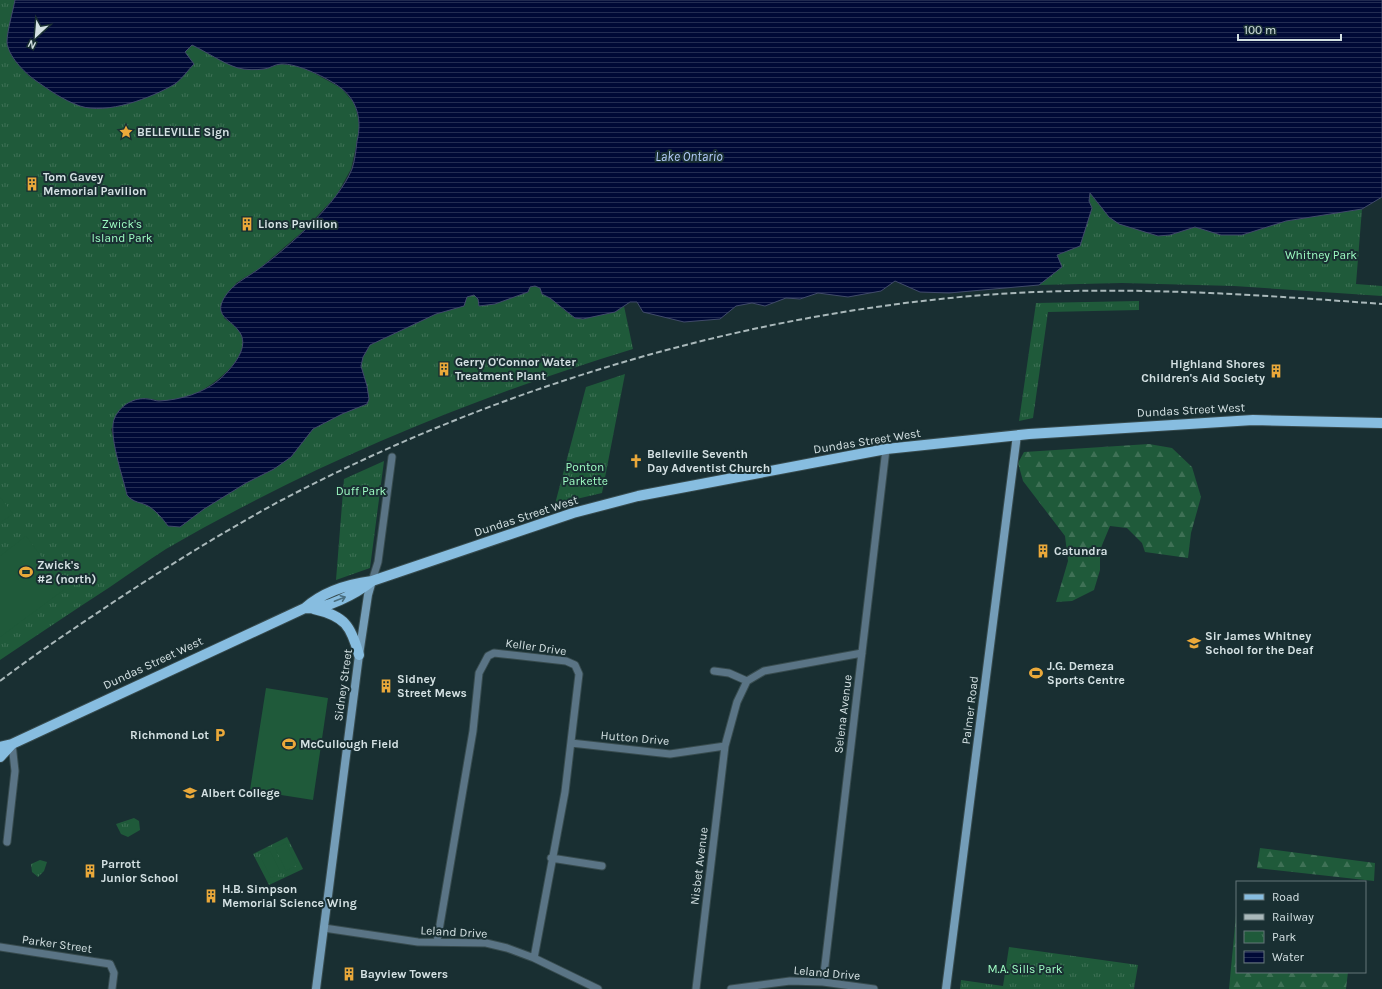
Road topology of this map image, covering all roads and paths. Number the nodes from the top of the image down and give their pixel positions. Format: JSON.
{"nodes":[{"id":1,"x":1382,"y":423,"type":"edge"},
{"id":2,"x":1017,"y":435,"type":"junction"},
{"id":3,"x":886,"y":449,"type":"junction"},
{"id":4,"x":392,"y":457,"type":"dead end"},
{"id":5,"x":372,"y":581,"type":"junction"},
{"id":6,"x":309,"y":609,"type":"junction"},
{"id":7,"x":862,"y":653,"type":"junction"},
{"id":8,"x":359,"y":655,"type":"junction"},
{"id":9,"x":714,"y":671,"type":"dead end"},
{"id":10,"x":748,"y":681,"type":"junction"},
{"id":11,"x":571,"y":743,"type":"junction"},
{"id":12,"x":12,"y":744,"type":"junction"},
{"id":13,"x":725,"y":746,"type":"junction"},
{"id":14,"x":0,"y":747,"type":"edge"},
{"id":15,"x":0,"y":756,"type":"edge"},
{"id":16,"x":7,"y":842,"type":"dead end"},
{"id":17,"x":551,"y":858,"type":"junction"},
{"id":18,"x":602,"y":866,"type":"dead end"},
{"id":19,"x":324,"y":928,"type":"junction"},
{"id":20,"x":437,"y":942,"type":"junction"},
{"id":21,"x":0,"y":947,"type":"edge"},
{"id":22,"x":534,"y":958,"type":"junction"},
{"id":23,"x":823,"y":982,"type":"junction"},
{"id":24,"x":112,"y":989,"type":"edge"},
{"id":25,"x":316,"y":989,"type":"edge"},
{"id":26,"x":598,"y":989,"type":"edge"},
{"id":27,"x":696,"y":989,"type":"edge"},
{"id":28,"x":731,"y":989,"type":"edge"},
{"id":29,"x":874,"y":989,"type":"edge"},
{"id":30,"x":946,"y":989,"type":"edge"}],
"edges":[{"from":1,"to":2,"type":"main road","name":"Dundas Street West"},
{"from":2,"to":3,"type":"main road","name":"Dundas Street West"},
{"from":2,"to":30,"type":"street","name":"Palmer Road"},
{"from":3,"to":5,"type":"main road","name":"Dundas Street West"},
{"from":3,"to":7,"type":"street","name":"Selena Avenue"},
{"from":4,"to":5,"type":"street","name":"Sidney Street"},
{"from":5,"to":6,"type":"main road","name":"Dundas Street West"},
{"from":5,"to":8,"type":"street","name":"Sidney Street"},
{"from":6,"to":8,"type":"main road"},
{"from":6,"to":12,"type":"main road","name":"Dundas Street West"},
{"from":7,"to":10,"type":"street"},
{"from":7,"to":23,"type":"street","name":"Selena Avenue"},
{"from":8,"to":19,"type":"street","name":"Sidney Street"},
{"from":9,"to":10,"type":"street"},
{"from":10,"to":13,"type":"street"},
{"from":11,"to":13,"type":"street","name":"Hutton Drive"},
{"from":11,"to":17,"type":"street","name":"Keller Drive"},
{"from":11,"to":20,"type":"street","name":"Keller Drive"},
{"from":12,"to":14,"type":"main road","name":"Dundas Street West"},
{"from":12,"to":15,"type":"main road","name":"Dundas Street West"},
{"from":12,"to":16,"type":"street"},
{"from":13,"to":27,"type":"street","name":"Nisbet Avenue"},
{"from":17,"to":18,"type":"street"},
{"from":17,"to":22,"type":"street","name":"Keller Drive"},
{"from":19,"to":20,"type":"street","name":"Leland Drive"},
{"from":19,"to":25,"type":"street","name":"Sidney Street"},
{"from":20,"to":22,"type":"street","name":"Leland Drive"},
{"from":21,"to":24,"type":"street","name":"Parker Street"},
{"from":22,"to":26,"type":"street","name":"Leland Drive"},
{"from":23,"to":28,"type":"street","name":"Leland Drive"},
{"from":23,"to":29,"type":"street","name":"Leland Drive"}]}
